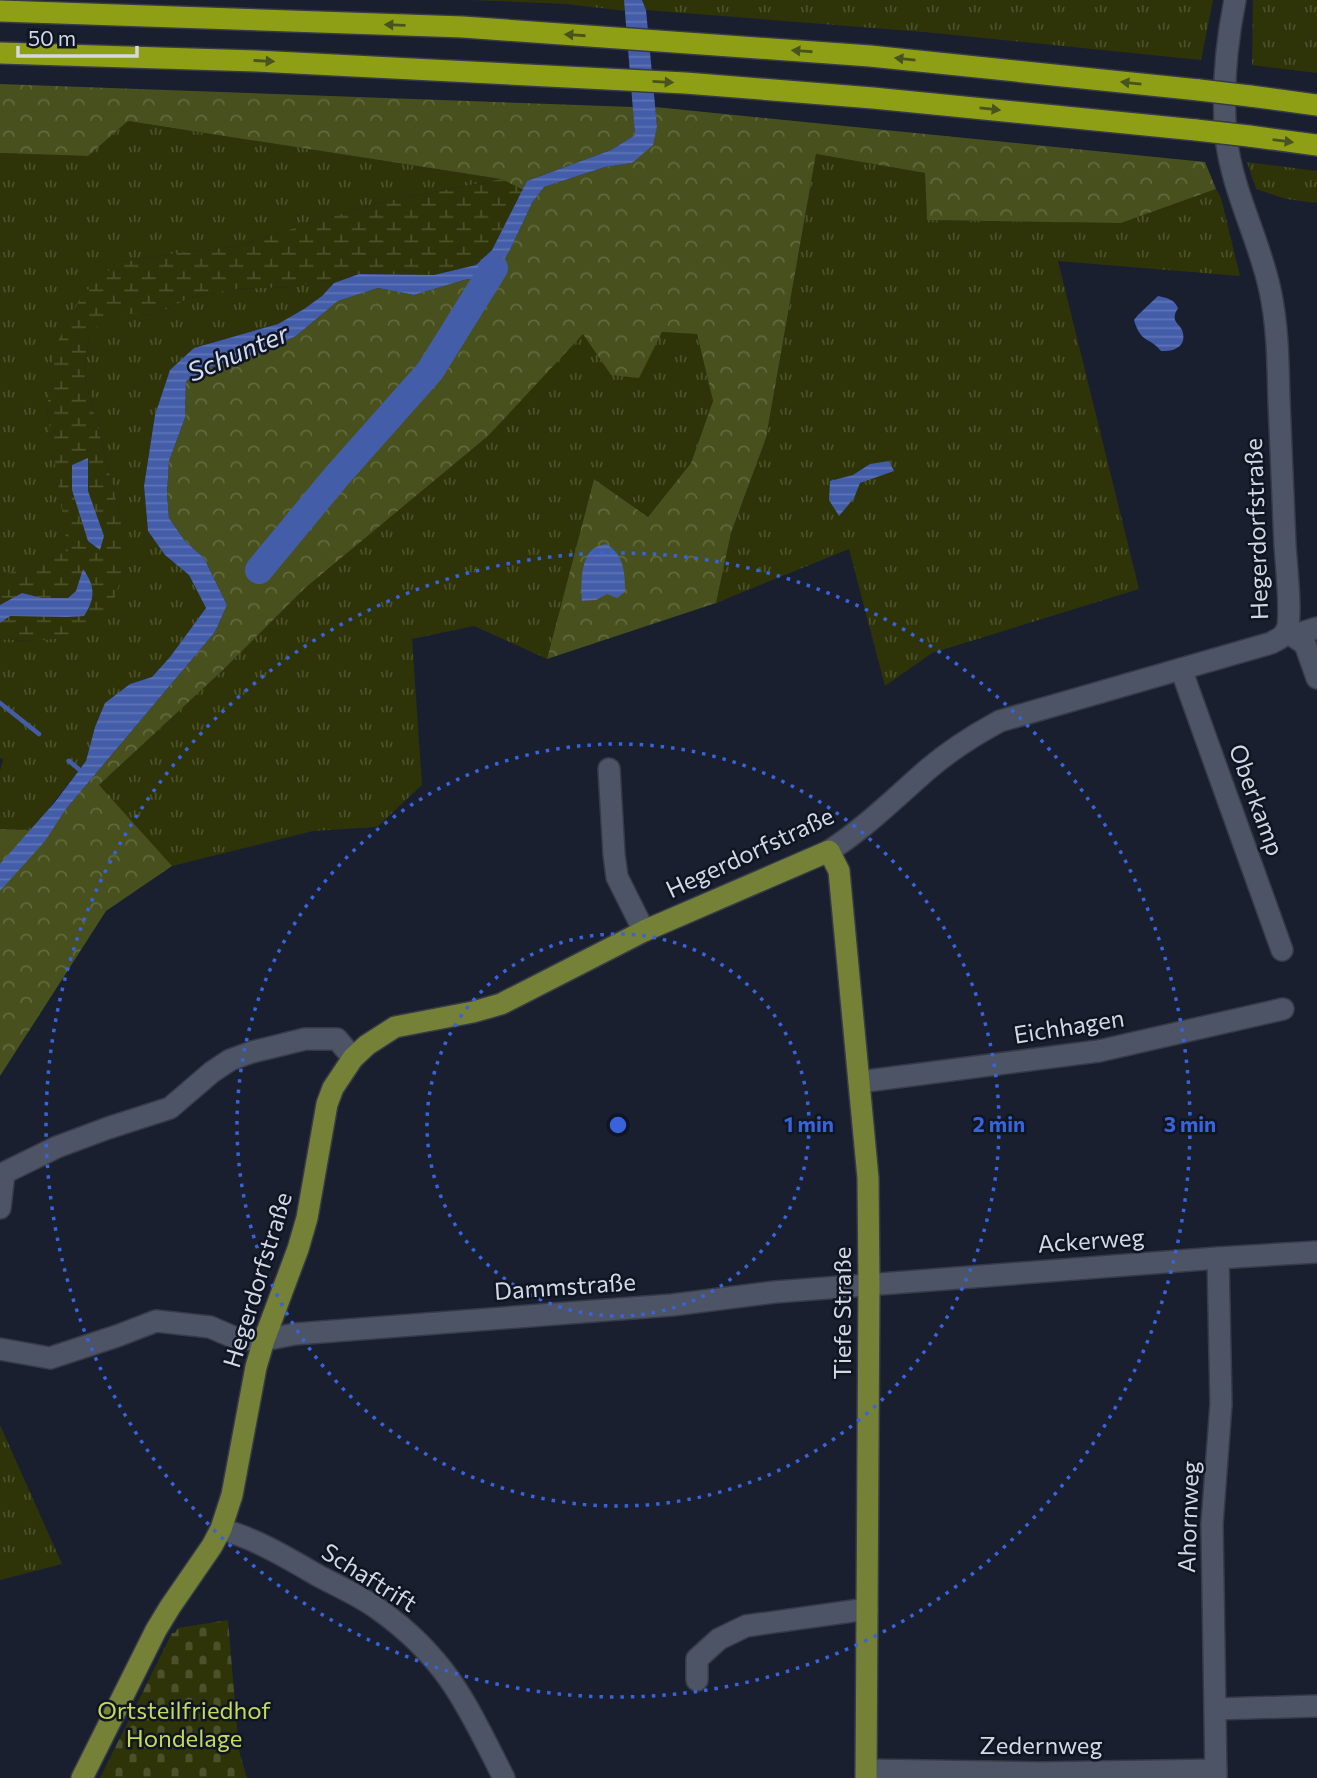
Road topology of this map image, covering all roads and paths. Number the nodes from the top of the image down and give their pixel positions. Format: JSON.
{"nodes":[{"id":1,"x":1235,"y":0,"type":"edge"},
{"id":2,"x":0,"y":11,"type":"edge"},
{"id":3,"x":0,"y":53,"type":"edge"},
{"id":4,"x":1317,"y":105,"type":"edge"},
{"id":5,"x":1317,"y":145,"type":"edge"},
{"id":6,"x":1317,"y":628,"type":"edge"},
{"id":7,"x":1286,"y":631,"type":"junction"},
{"id":8,"x":1181,"y":669,"type":"junction"},
{"id":9,"x":1317,"y":678,"type":"edge"},
{"id":10,"x":609,"y":769,"type":"dead end"},
{"id":11,"x":829,"y":851,"type":"junction"},
{"id":12,"x":644,"y":931,"type":"junction"},
{"id":13,"x":1282,"y":950,"type":"dead end"},
{"id":14,"x":1283,"y":1009,"type":"dead end"},
{"id":15,"x":354,"y":1058,"type":"junction"},
{"id":16,"x":859,"y":1082,"type":"junction"},
{"id":17,"x":0,"y":1208,"type":"edge"},
{"id":18,"x":1317,"y":1252,"type":"edge"},
{"id":19,"x":1218,"y":1258,"type":"junction"},
{"id":20,"x":869,"y":1285,"type":"junction"},
{"id":21,"x":264,"y":1340,"type":"junction"},
{"id":22,"x":0,"y":1349,"type":"edge"},
{"id":23,"x":221,"y":1529,"type":"junction"},
{"id":24,"x":867,"y":1609,"type":"junction"},
{"id":25,"x":697,"y":1680,"type":"dead end"},
{"id":26,"x":1317,"y":1706,"type":"edge"},
{"id":27,"x":1216,"y":1709,"type":"junction"},
{"id":28,"x":866,"y":1774,"type":"edge"},
{"id":29,"x":1216,"y":1774,"type":"edge"},
{"id":30,"x":82,"y":1778,"type":"edge"},
{"id":31,"x":504,"y":1778,"type":"edge"}],
"edges":[{"from":1,"to":7,"type":"street","name":"Hegerdorfstraße"},
{"from":4,"to":2,"type":"highway","one_way":true,"bridge":true},
{"from":3,"to":5,"type":"highway","one_way":true,"bridge":true},
{"from":6,"to":7,"type":"street"},
{"from":7,"to":8,"type":"street","name":"Hegerdorfstraße"},
{"from":7,"to":9,"type":"street"},
{"from":8,"to":11,"type":"street","name":"Hegerdorfstraße"},
{"from":8,"to":13,"type":"street","name":"Oberkamp"},
{"from":10,"to":12,"type":"street"},
{"from":11,"to":12,"type":"main road","name":"Hegerdorfstraße"},
{"from":11,"to":16,"type":"main road","name":"Tiefe Straße"},
{"from":12,"to":15,"type":"main road","name":"Hegerdorfstraße"},
{"from":14,"to":16,"type":"street","name":"Eichhagen"},
{"from":15,"to":17,"type":"street"},
{"from":15,"to":21,"type":"main road","name":"Hegerdorfstraße"},
{"from":16,"to":20,"type":"main road","name":"Tiefe Straße"},
{"from":18,"to":19,"type":"street","name":"Ackerweg"},
{"from":19,"to":20,"type":"street","name":"Ackerweg"},
{"from":19,"to":27,"type":"street","name":"Ahornweg"},
{"from":20,"to":21,"type":"street","name":"Dammstraße"},
{"from":20,"to":24,"type":"main road","name":"Tiefe Straße"},
{"from":21,"to":22,"type":"street","name":"Dammstraße"},
{"from":21,"to":23,"type":"main road","name":"Hegerdorfstraße"},
{"from":23,"to":30,"type":"main road","name":"Hegerdorfstraße"},
{"from":23,"to":31,"type":"street","name":"Schaftrift"},
{"from":24,"to":25,"type":"street"},
{"from":24,"to":28,"type":"main road","name":"Tiefe Straße"},
{"from":26,"to":27,"type":"street"},
{"from":27,"to":29,"type":"street","name":"Ahornweg"},
{"from":28,"to":29,"type":"street","name":"Zedernweg"}]}
